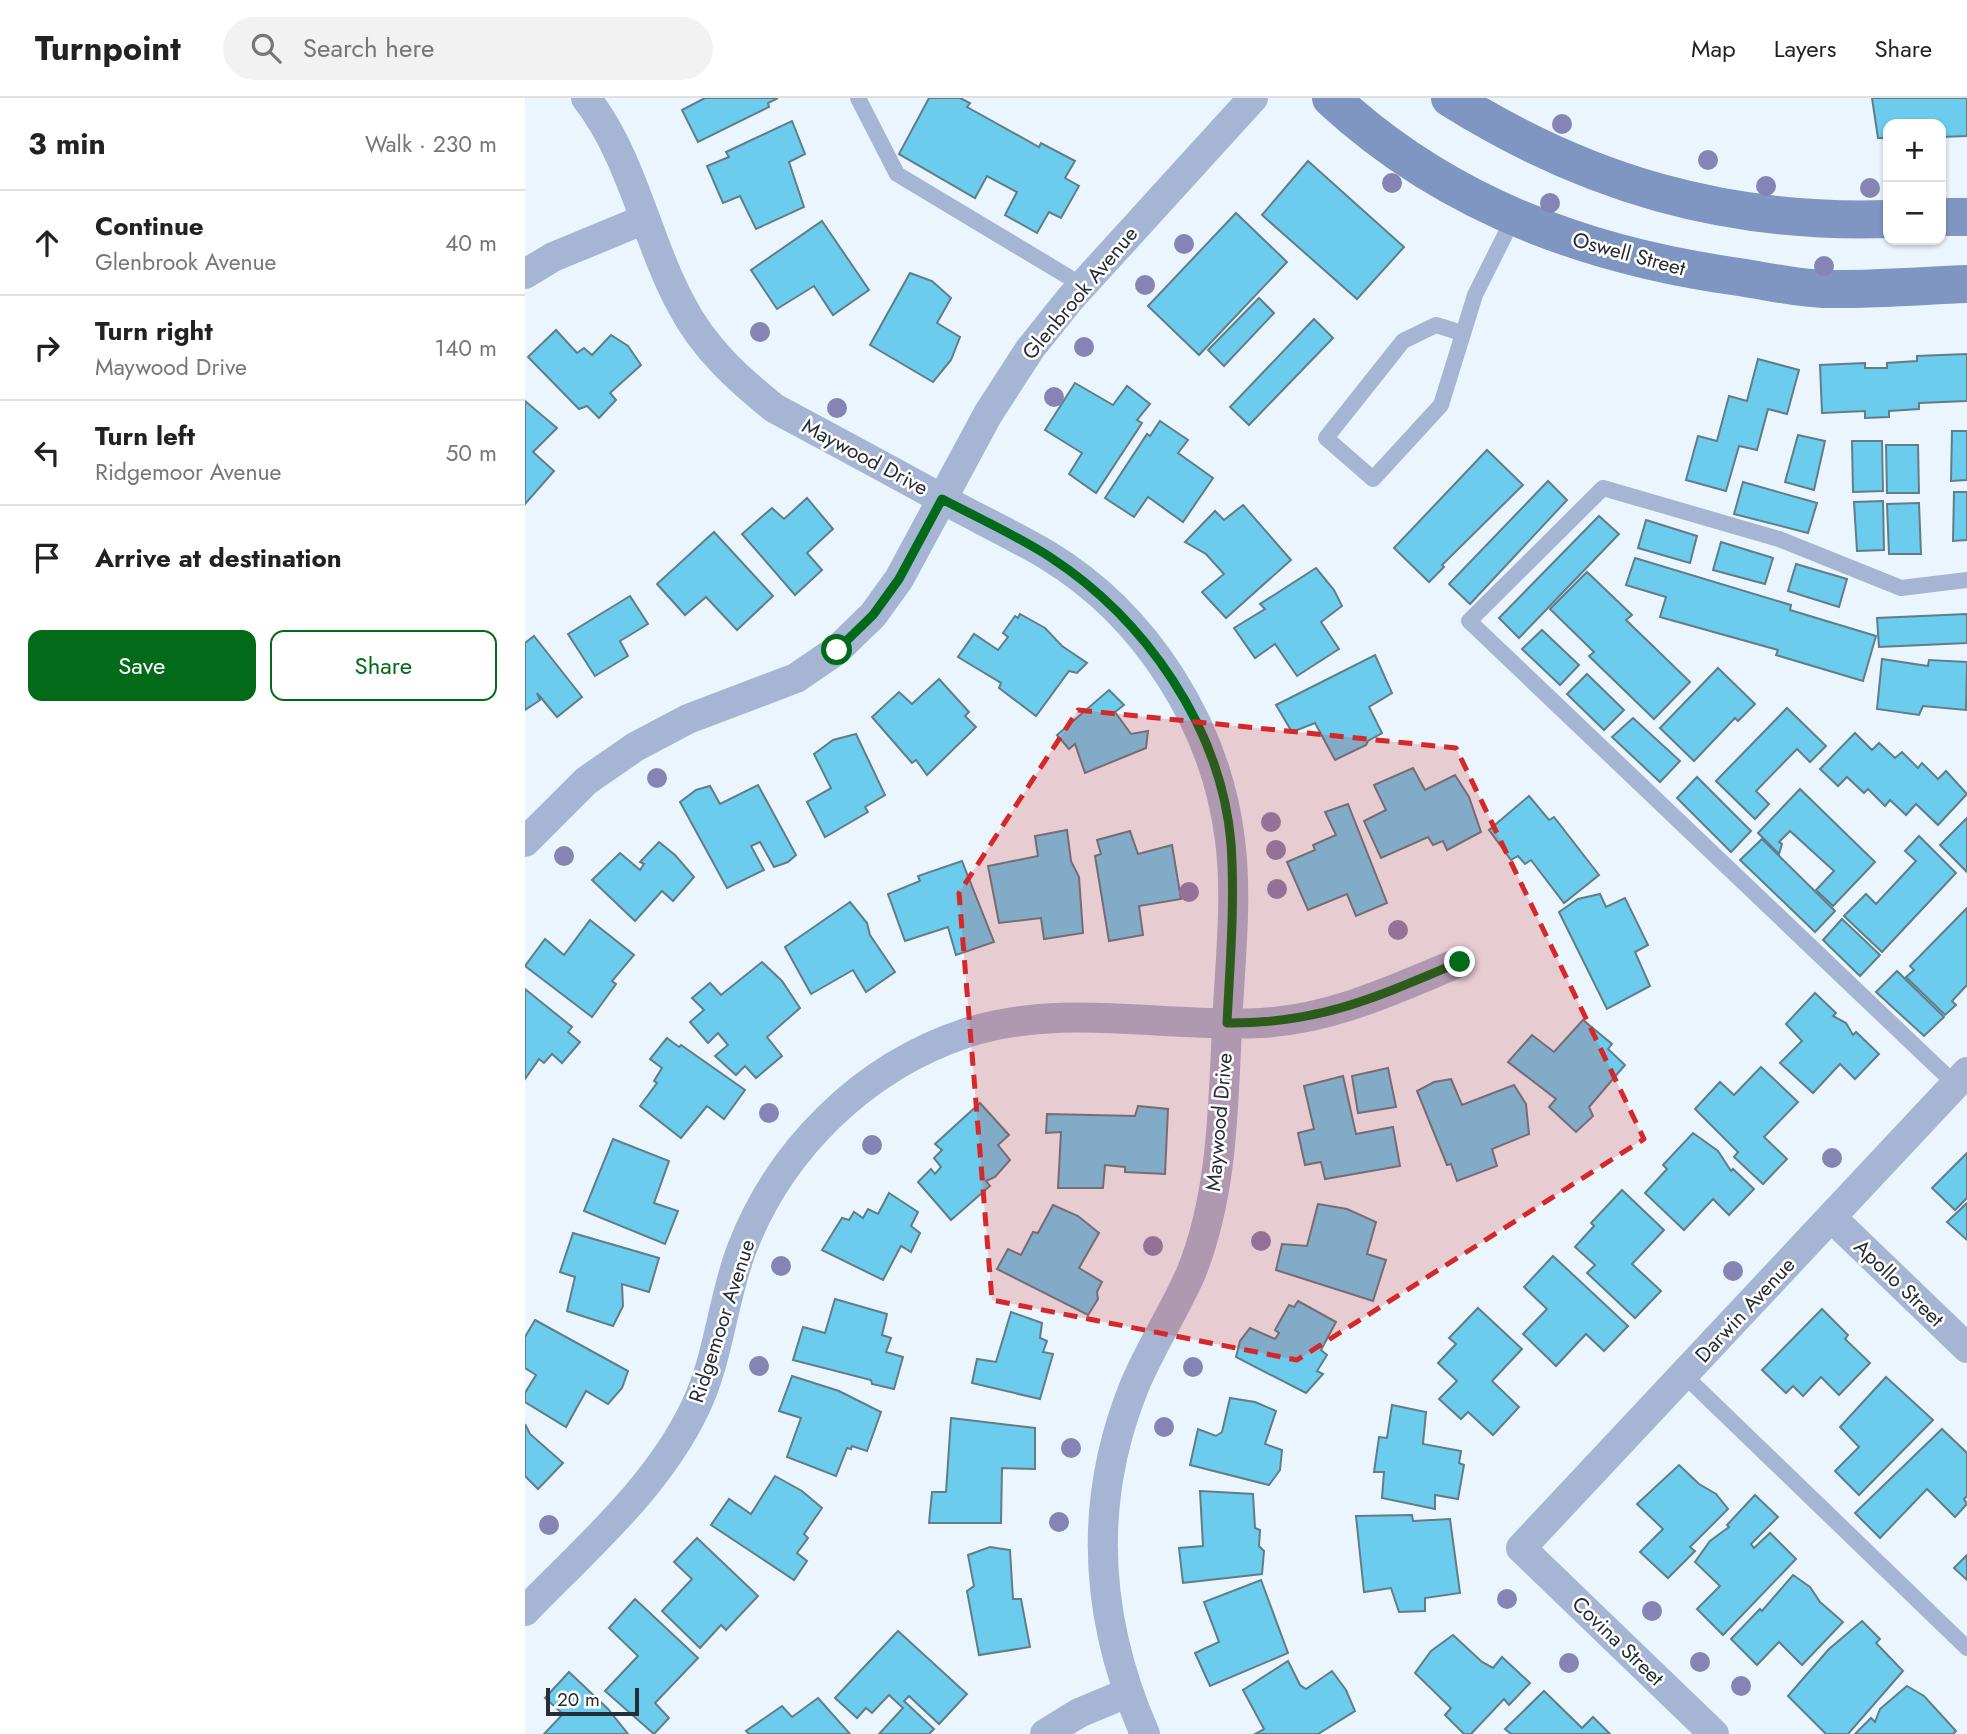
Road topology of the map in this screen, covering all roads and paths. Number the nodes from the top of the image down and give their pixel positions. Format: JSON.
{"nodes":[{"id":1,"x":586,"y":98,"type":"edge"},
{"id":2,"x":857,"y":98,"type":"edge"},
{"id":3,"x":1252,"y":98,"type":"edge"},
{"id":4,"x":1331,"y":98,"type":"edge"},
{"id":5,"x":1450,"y":98,"type":"edge"},
{"id":6,"x":1514,"y":217,"type":"junction"},
{"id":7,"x":1946,"y":217,"type":"edge"},
{"id":8,"x":1967,"y":217,"type":"edge"},
{"id":9,"x":645,"y":219,"type":"junction"},
{"id":10,"x":1883,"y":219,"type":"edge"},
{"id":11,"x":525,"y":274,"type":"edge"},
{"id":12,"x":1967,"y":284,"type":"edge"},
{"id":13,"x":1082,"y":285,"type":"junction"},
{"id":14,"x":1462,"y":333,"type":"junction"},
{"id":15,"x":942,"y":499,"type":"junction"},
{"id":16,"x":1967,"y":580,"type":"edge"},
{"id":17,"x":525,"y":842,"type":"edge"},
{"id":18,"x":1460,"y":962,"type":"dead end"},
{"id":19,"x":1227,"y":1023,"type":"junction"},
{"id":20,"x":1961,"y":1078,"type":"edge"},
{"id":21,"x":1832,"y":1218,"type":"junction"},
{"id":22,"x":1967,"y":1349,"type":"edge"},
{"id":23,"x":1683,"y":1375,"type":"junction"},
{"id":24,"x":1521,"y":1548,"type":"joint"},
{"id":25,"x":525,"y":1611,"type":"edge"},
{"id":26,"x":1967,"y":1648,"type":"edge"},
{"id":27,"x":1127,"y":1693,"type":"junction"},
{"id":28,"x":1045,"y":1734,"type":"edge"},
{"id":29,"x":1145,"y":1734,"type":"edge"},
{"id":30,"x":1714,"y":1734,"type":"edge"}],
"edges":[{"from":1,"to":9,"type":"street","name":"Maywood Drive"},
{"from":2,"to":13,"type":"lane"},
{"from":3,"to":13,"type":"street","name":"Glenbrook Avenue"},
{"from":4,"to":6,"type":"main road","name":"Oswell Street"},
{"from":5,"to":10,"type":"main road"},
{"from":6,"to":12,"type":"main road","name":"Oswell Street"},
{"from":6,"to":14,"type":"lane"},
{"from":7,"to":8,"type":"main road"},
{"from":9,"to":11,"type":"street"},
{"from":9,"to":15,"type":"street","name":"Maywood Drive"},
{"from":13,"to":15,"type":"street","name":"Glenbrook Avenue"},
{"from":14,"to":14,"type":"lane"},
{"from":15,"to":17,"type":"street","name":"Glenbrook Avenue"},
{"from":15,"to":19,"type":"street","name":"Maywood Drive"},
{"from":16,"to":20,"type":"lane"},
{"from":18,"to":19,"type":"street","name":"Ridgemoor Avenue"},
{"from":19,"to":25,"type":"street","name":"Ridgemoor Avenue"},
{"from":19,"to":27,"type":"street","name":"Maywood Drive"},
{"from":20,"to":21,"type":"street","name":"Darwin Avenue"},
{"from":21,"to":22,"type":"street","name":"Apollo Street"},
{"from":21,"to":23,"type":"street","name":"Darwin Avenue"},
{"from":23,"to":24,"type":"street","name":"Darwin Avenue"},
{"from":23,"to":26,"type":"lane"},
{"from":24,"to":30,"type":"street","name":"Covina Street"},
{"from":27,"to":28,"type":"street"},
{"from":27,"to":29,"type":"street","name":"Maywood Drive"}]}
